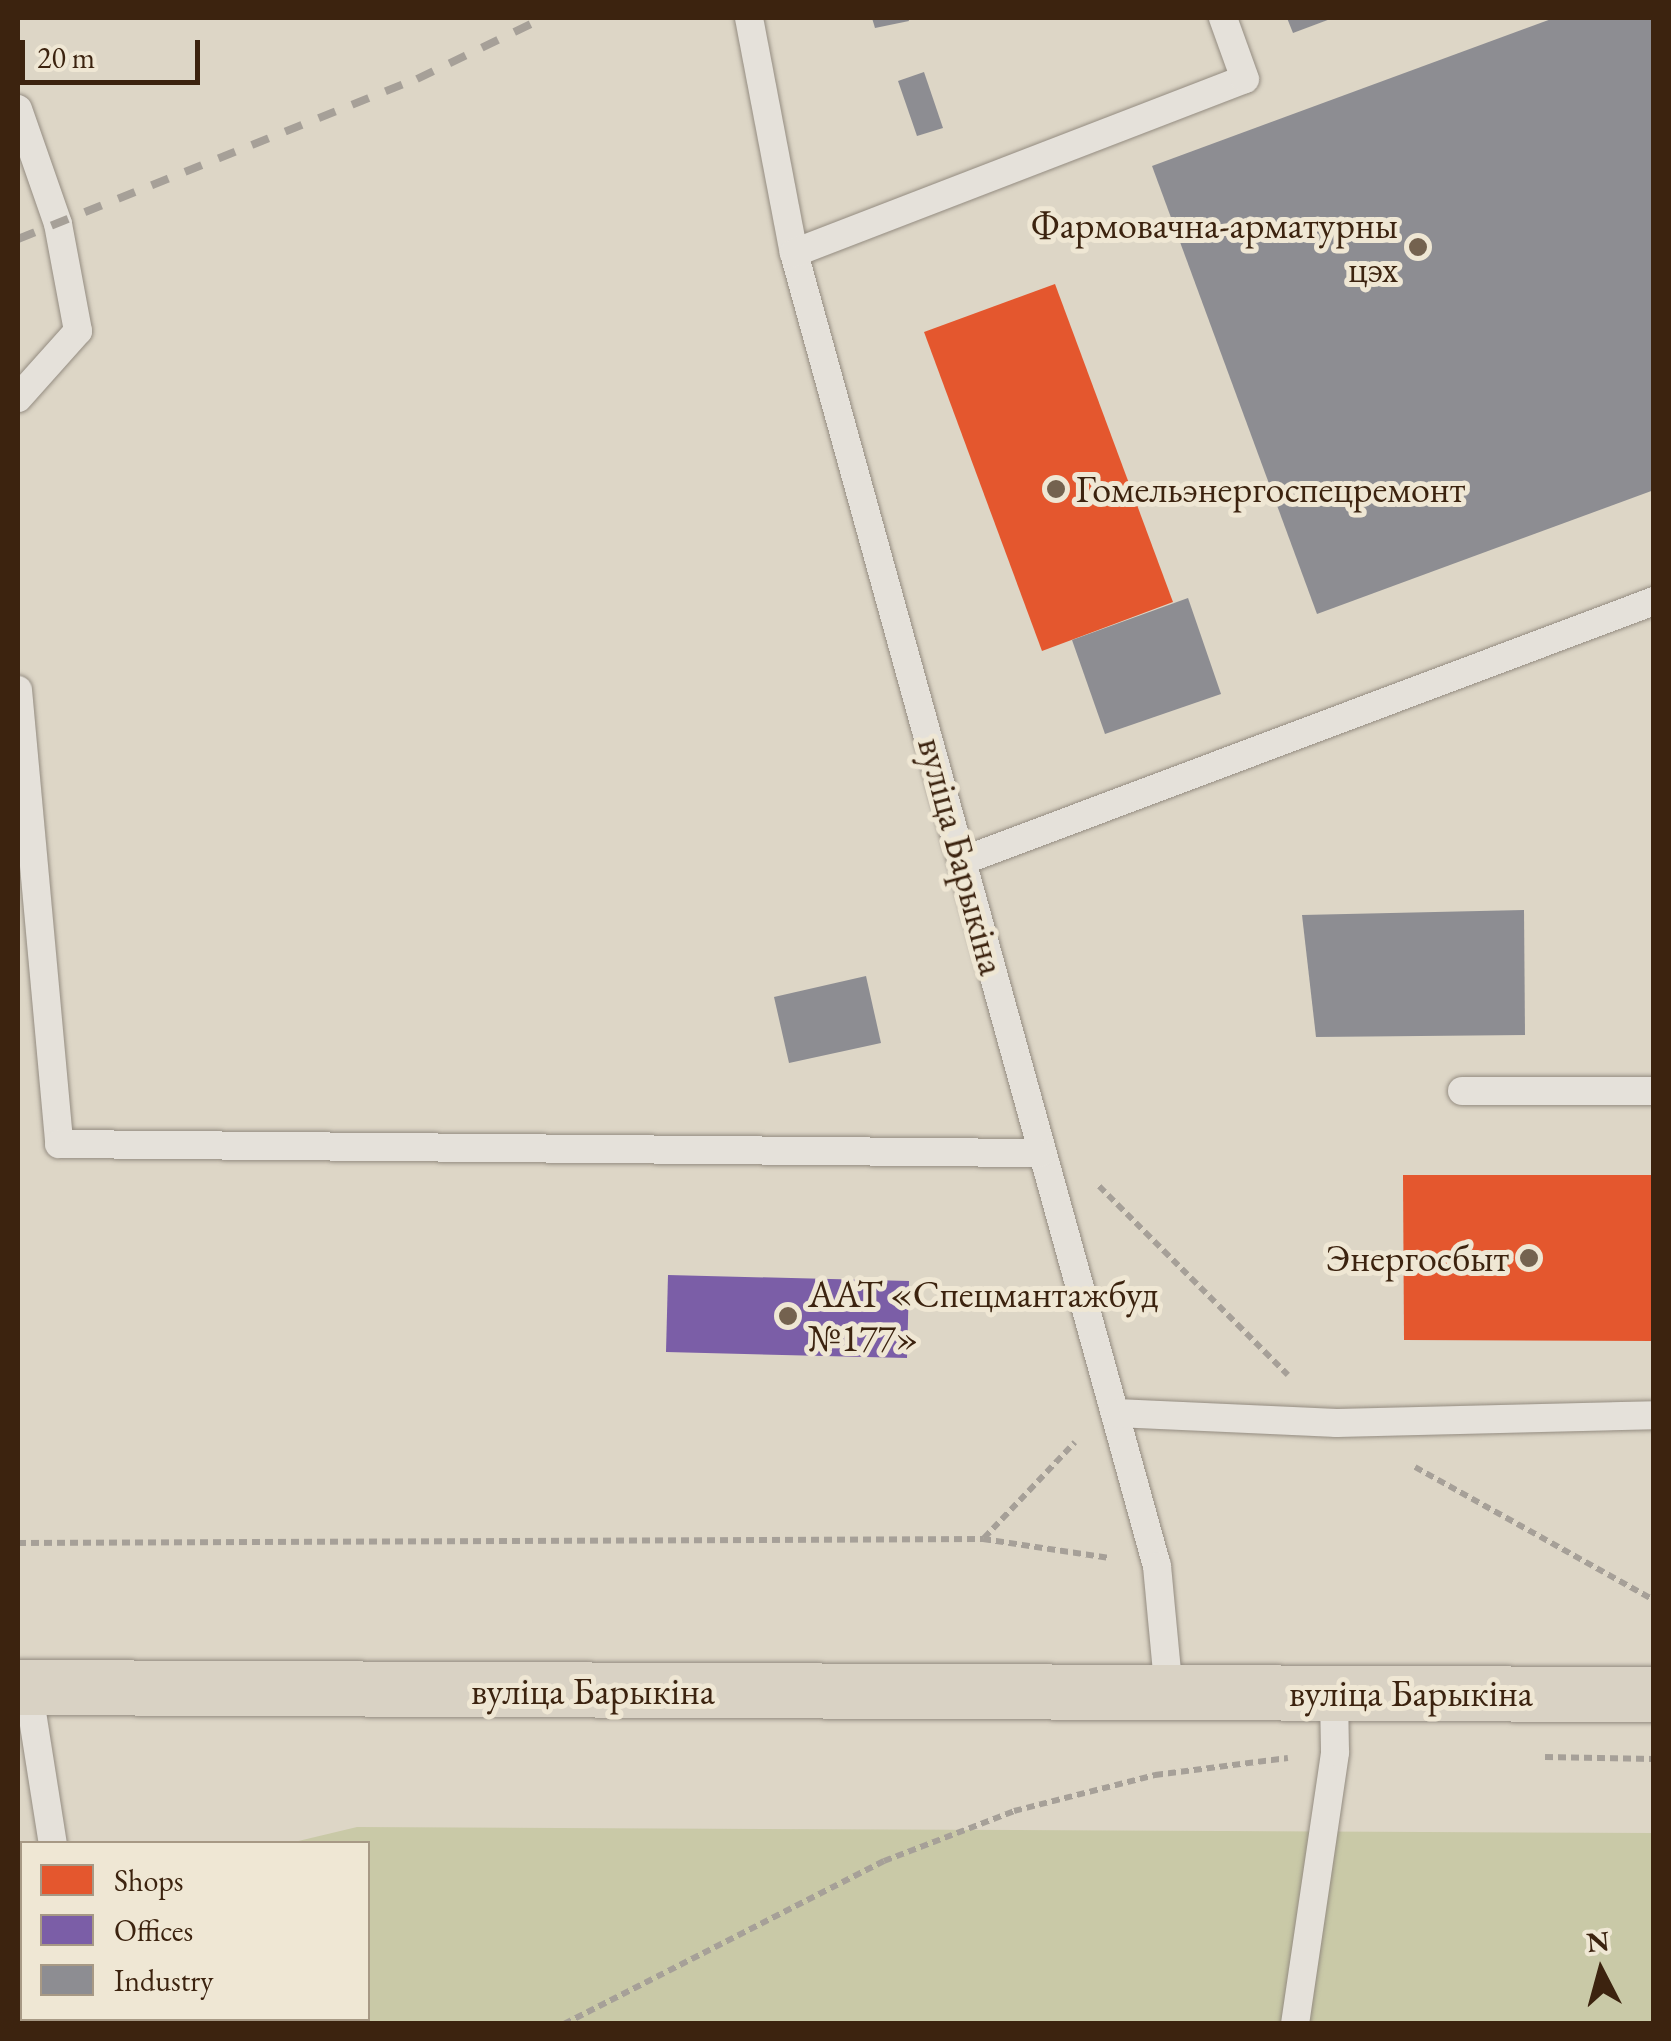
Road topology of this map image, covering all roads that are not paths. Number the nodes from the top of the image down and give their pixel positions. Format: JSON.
{"nodes":[{"id":1,"x":749,"y":18,"type":"edge"},
{"id":2,"x":1223,"y":18,"type":"edge"},
{"id":3,"x":18,"y":109,"type":"edge"},
{"id":4,"x":794,"y":252,"type":"junction"},
{"id":5,"x":18,"y":398,"type":"edge"},
{"id":6,"x":1654,"y":600,"type":"edge"},
{"id":7,"x":18,"y":690,"type":"edge"},
{"id":8,"x":965,"y":860,"type":"junction"},
{"id":9,"x":1462,"y":1091,"type":"dead end"},
{"id":10,"x":1654,"y":1091,"type":"edge"},
{"id":11,"x":1040,"y":1153,"type":"junction"},
{"id":12,"x":1116,"y":1413,"type":"junction"},
{"id":13,"x":1654,"y":1416,"type":"edge"},
{"id":14,"x":23,"y":1687,"type":"edge"},
{"id":15,"x":1334,"y":1692,"type":"junction"},
{"id":16,"x":1168,"y":1694,"type":"junction"},
{"id":17,"x":1654,"y":1694,"type":"edge"},
{"id":18,"x":52,"y":1841,"type":"edge"},
{"id":19,"x":1295,"y":2024,"type":"edge"}],
"edges":[{"from":1,"to":4,"type":"lane","name":"вуліца Барыкіна"},
{"from":2,"to":4,"type":"lane"},
{"from":3,"to":5,"type":"lane"},
{"from":4,"to":8,"type":"lane","name":"вуліца Барыкіна"},
{"from":6,"to":8,"type":"lane"},
{"from":7,"to":11,"type":"lane"},
{"from":8,"to":11,"type":"lane","name":"вуліца Барыкіна"},
{"from":9,"to":10,"type":"lane"},
{"from":11,"to":12,"type":"lane","name":"вуліца Барыкіна"},
{"from":12,"to":13,"type":"lane"},
{"from":12,"to":16,"type":"lane","name":"вуліца Барыкіна"},
{"from":14,"to":16,"type":"main road","name":"вуліца Барыкіна"},
{"from":14,"to":18,"type":"lane"},
{"from":15,"to":16,"type":"main road","name":"вуліца Барыкіна"},
{"from":15,"to":17,"type":"main road","name":"вуліца Барыкіна"},
{"from":15,"to":19,"type":"lane"}]}
